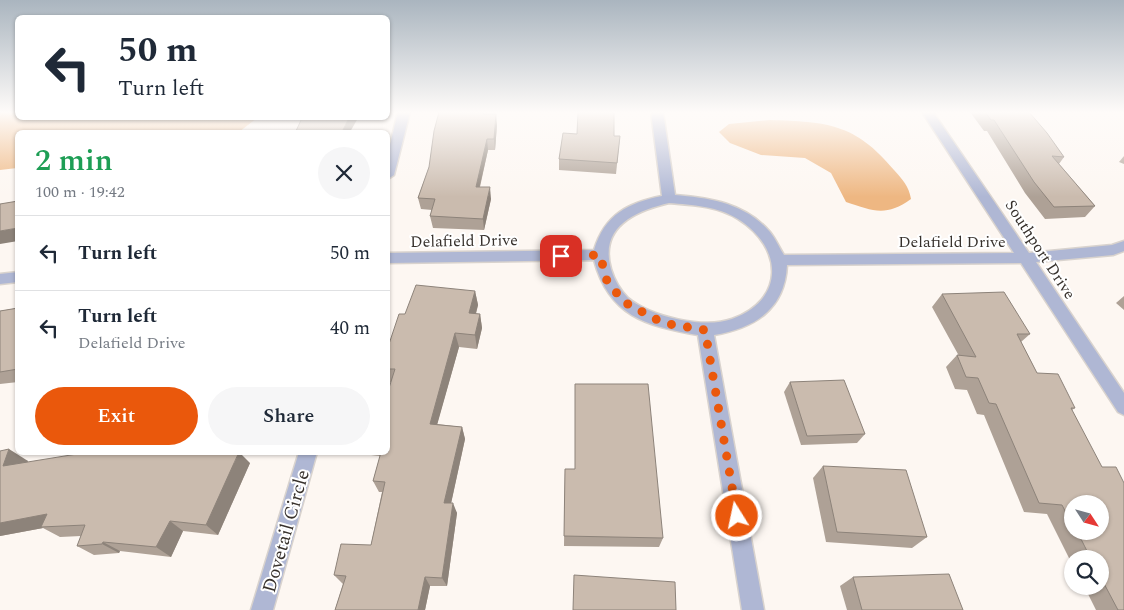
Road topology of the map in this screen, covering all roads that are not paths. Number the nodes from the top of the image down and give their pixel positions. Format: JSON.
{"nodes":[{"id":1,"x":397,"y":140,"type":"edge"},
{"id":2,"x":661,"y":140,"type":"edge"},
{"id":3,"x":947,"y":140,"type":"edge"},
{"id":4,"x":390,"y":168,"type":"edge"},
{"id":5,"x":669,"y":199,"type":"junction"},
{"id":6,"x":1124,"y":246,"type":"edge"},
{"id":7,"x":600,"y":255,"type":"junction"},
{"id":8,"x":390,"y":258,"type":"edge"},
{"id":9,"x":1027,"y":258,"type":"junction"},
{"id":10,"x":780,"y":260,"type":"junction"},
{"id":11,"x":15,"y":278,"type":"edge"},
{"id":12,"x":0,"y":280,"type":"edge"},
{"id":13,"x":705,"y":330,"type":"junction"},
{"id":14,"x":1124,"y":407,"type":"edge"},
{"id":15,"x":307,"y":455,"type":"edge"},
{"id":16,"x":262,"y":610,"type":"edge"},
{"id":17,"x":753,"y":610,"type":"edge"}],
"edges":[{"from":1,"to":4,"type":"street"},
{"from":2,"to":5,"type":"street"},
{"from":3,"to":9,"type":"street","name":"Southport Drive"},
{"from":5,"to":7,"type":"street"},
{"from":5,"to":10,"type":"street"},
{"from":6,"to":9,"type":"street","name":"Delafield Drive"},
{"from":7,"to":8,"type":"street","name":"Delafield Drive"},
{"from":7,"to":13,"type":"street"},
{"from":9,"to":10,"type":"street","name":"Delafield Drive"},
{"from":9,"to":14,"type":"street","name":"Southport Drive"},
{"from":10,"to":13,"type":"street"},
{"from":11,"to":12,"type":"street"},
{"from":13,"to":17,"type":"street"},
{"from":15,"to":16,"type":"street","name":"Dovetail Circle"}]}
